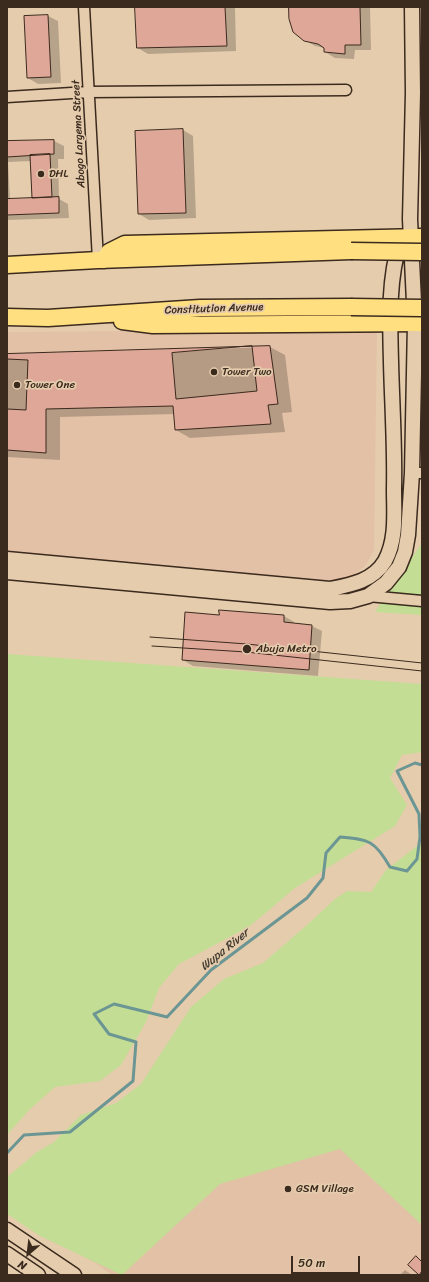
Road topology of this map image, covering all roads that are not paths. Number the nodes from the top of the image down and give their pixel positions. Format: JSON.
{"nodes":[{"id":1,"x":84,"y":7,"type":"edge"},
{"id":2,"x":412,"y":7,"type":"edge"},
{"id":3,"x":346,"y":90,"type":"dead end"},
{"id":4,"x":88,"y":92,"type":"junction"},
{"id":5,"x":7,"y":97,"type":"edge"},
{"id":6,"x":411,"y":237,"type":"edge"},
{"id":7,"x":422,"y":252,"type":"edge"},
{"id":8,"x":101,"y":260,"type":"junction"},
{"id":9,"x":7,"y":265,"type":"edge"},
{"id":10,"x":422,"y":308,"type":"edge"},
{"id":11,"x":7,"y":313,"type":"edge"},
{"id":12,"x":85,"y":316,"type":"junction"},
{"id":13,"x":7,"y":317,"type":"edge"},
{"id":14,"x":26,"y":318,"type":"junction"},
{"id":15,"x":390,"y":323,"type":"junction"},
{"id":16,"x":419,"y":323,"type":"edge"},
{"id":17,"x":417,"y":473,"type":"edge"},
{"id":18,"x":7,"y":559,"type":"edge"},
{"id":19,"x":7,"y":572,"type":"edge"},
{"id":20,"x":368,"y":596,"type":"junction"},
{"id":21,"x":422,"y":601,"type":"edge"},
{"id":22,"x":7,"y":1230,"type":"edge"},
{"id":23,"x":7,"y":1254,"type":"edge"},
{"id":24,"x":38,"y":1275,"type":"edge"},
{"id":25,"x":74,"y":1275,"type":"edge"}],
"edges":[{"from":1,"to":4,"type":"street","name":"Abogo Largema Street"},
{"from":2,"to":6,"type":"street"},
{"from":3,"to":4,"type":"street"},
{"from":4,"to":5,"type":"street"},
{"from":4,"to":8,"type":"street","name":"Abogo Largema Street"},
{"from":6,"to":8,"type":"main road"},
{"from":6,"to":15,"type":"street"},
{"from":6,"to":16,"type":"street"},
{"from":7,"to":8,"type":"main road","bridge":true},
{"from":8,"to":9,"type":"main road"},
{"from":10,"to":12,"type":"main road","name":"Constitution Avenue","bridge":true},
{"from":11,"to":14,"type":"main road"},
{"from":12,"to":14,"type":"main road","name":"Constitution Avenue"},
{"from":12,"to":15,"type":"main road"},
{"from":13,"to":14,"type":"main road","name":"Constitution Avenue"},
{"from":15,"to":16,"type":"main road"},
{"from":15,"to":18,"type":"street"},
{"from":16,"to":17,"type":"street"},
{"from":17,"to":20,"type":"street"},
{"from":19,"to":20,"type":"street"},
{"from":20,"to":21,"type":"street"},
{"from":22,"to":25,"type":"street"},
{"from":23,"to":24,"type":"street"}]}
